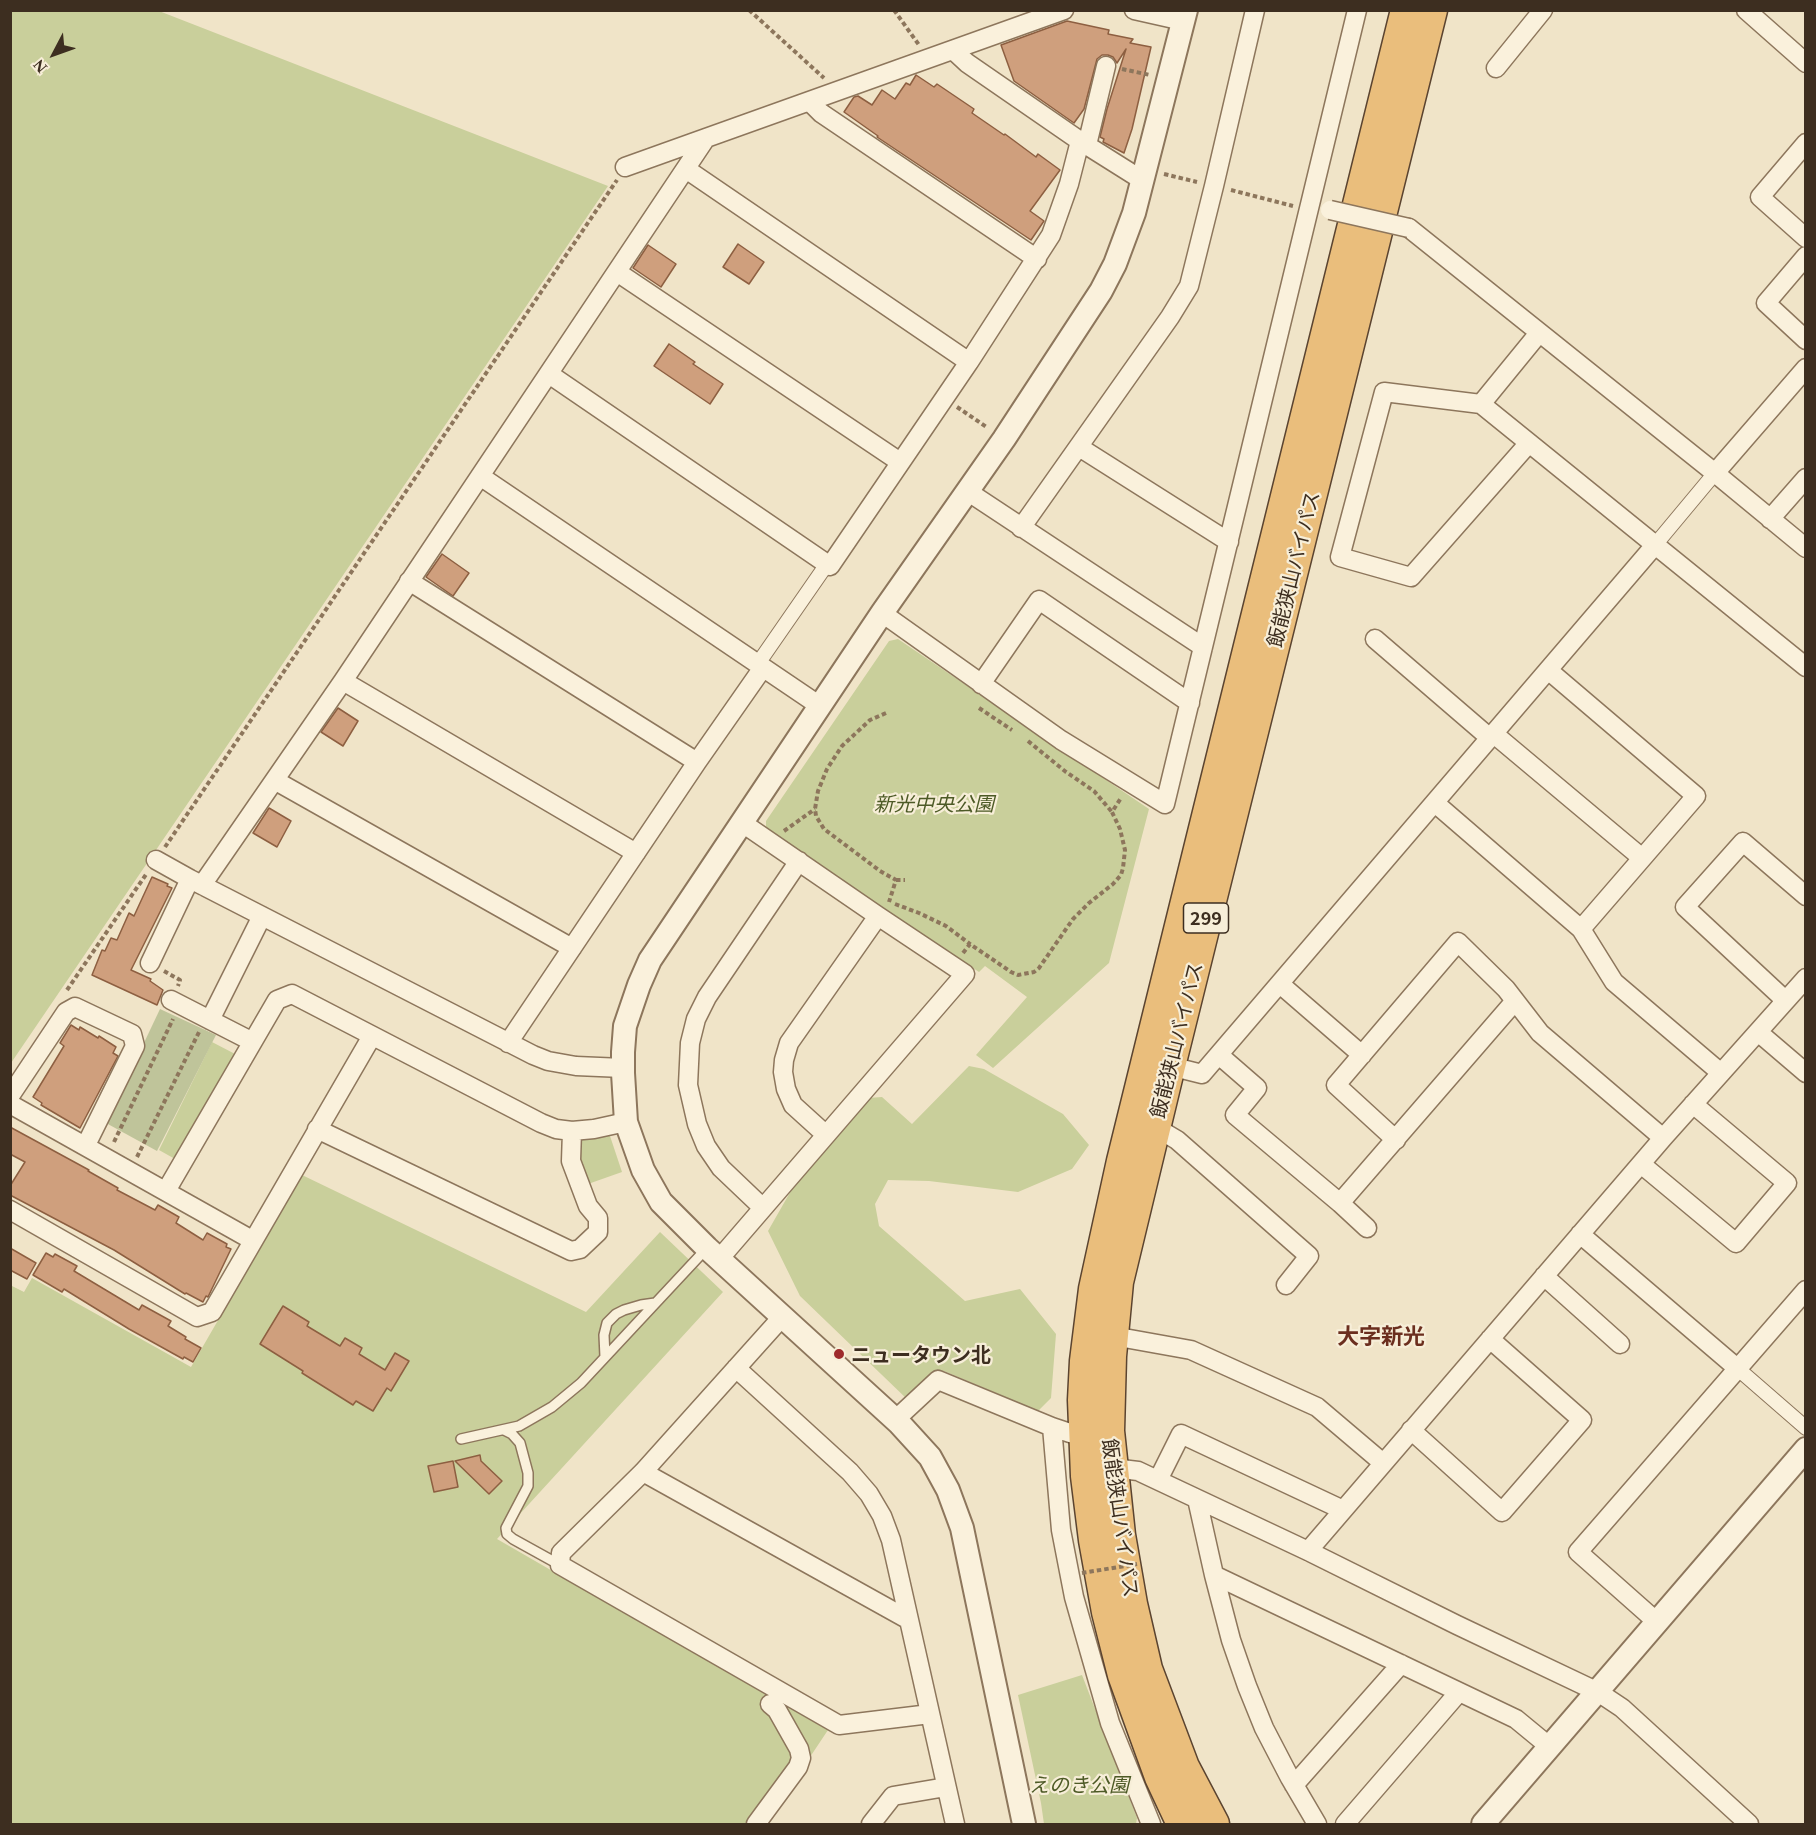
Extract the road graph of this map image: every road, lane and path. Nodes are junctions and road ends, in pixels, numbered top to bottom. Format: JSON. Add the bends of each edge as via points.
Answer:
{"nodes":[{"id":1,"x":749,"y":10,"type":"edge"},
{"id":2,"x":894,"y":10,"type":"edge"},
{"id":3,"x":1064,"y":10,"type":"edge"},
{"id":4,"x":1134,"y":10,"type":"edge"},
{"id":5,"x":1255,"y":10,"type":"edge"},
{"id":6,"x":1357,"y":10,"type":"edge"},
{"id":7,"x":1406,"y":10,"type":"edge"},
{"id":8,"x":1432,"y":10,"type":"edge"},
{"id":9,"x":1543,"y":10,"type":"edge"},
{"id":10,"x":1746,"y":10,"type":"edge"},
{"id":11,"x":1184,"y":16,"type":"edge"},
{"id":12,"x":919,"y":46,"type":"dead end"},
{"id":13,"x":953,"y":50,"type":"junction"},
{"id":14,"x":1806,"y":63,"type":"edge"},
{"id":15,"x":1106,"y":66,"type":"joint"},
{"id":16,"x":1496,"y":69,"type":"dead end"},
{"id":17,"x":1153,"y":76,"type":"dead end"},
{"id":18,"x":827,"y":80,"type":"dead end"},
{"id":19,"x":810,"y":102,"type":"junction"},
{"id":20,"x":706,"y":138,"type":"junction"},
{"id":21,"x":1084,"y":143,"type":"junction"},
{"id":22,"x":1806,"y":143,"type":"edge"},
{"id":23,"x":626,"y":167,"type":"joint"},
{"id":24,"x":686,"y":169,"type":"junction"},
{"id":25,"x":1142,"y":180,"type":"junction"},
{"id":26,"x":1309,"y":210,"type":"junction"},
{"id":27,"x":1806,"y":238,"type":"edge"},
{"id":28,"x":1806,"y":256,"type":"edge"},
{"id":29,"x":1037,"y":260,"type":"junction"},
{"id":30,"x":617,"y":272,"type":"junction"},
{"id":31,"x":1539,"y":333,"type":"junction"},
{"id":32,"x":1806,"y":340,"type":"edge"},
{"id":33,"x":969,"y":362,"type":"junction"},
{"id":34,"x":1806,"y":368,"type":"edge"},
{"id":35,"x":549,"y":374,"type":"junction"},
{"id":36,"x":944,"y":398,"type":"junction"},
{"id":37,"x":1480,"y":404,"type":"junction"},
{"id":38,"x":1004,"y":439,"type":"junction"},
{"id":39,"x":1529,"y":443,"type":"junction"},
{"id":40,"x":1079,"y":447,"type":"junction"},
{"id":41,"x":900,"y":462,"type":"junction"},
{"id":42,"x":1715,"y":473,"type":"junction"},
{"id":43,"x":480,"y":476,"type":"junction"},
{"id":44,"x":1806,"y":478,"type":"edge"},
{"id":45,"x":967,"y":491,"type":"junction"},
{"id":46,"x":1770,"y":519,"type":"junction"},
{"id":47,"x":1021,"y":528,"type":"junction"},
{"id":48,"x":1228,"y":542,"type":"junction"},
{"id":49,"x":1655,"y":545,"type":"junction"},
{"id":50,"x":1806,"y":548,"type":"edge"},
{"id":51,"x":827,"y":564,"type":"junction"},
{"id":52,"x":409,"y":581,"type":"junction"},
{"id":53,"x":882,"y":613,"type":"junction"},
{"id":54,"x":1375,"y":639,"type":"dead end"},
{"id":55,"x":1203,"y":647,"type":"junction"},
{"id":56,"x":760,"y":667,"type":"junction"},
{"id":57,"x":1806,"y":667,"type":"edge"},
{"id":58,"x":1548,"y":670,"type":"junction"},
{"id":59,"x":343,"y":681,"type":"junction"},
{"id":60,"x":981,"y":684,"type":"junction"},
{"id":61,"x":1190,"y":703,"type":"junction"},
{"id":62,"x":820,"y":706,"type":"junction"},
{"id":63,"x":979,"y":708,"type":"dead end"},
{"id":64,"x":886,"y":713,"type":"dead end"},
{"id":65,"x":1016,"y":733,"type":"dead end"},
{"id":66,"x":1492,"y":736,"type":"junction"},
{"id":67,"x":1025,"y":739,"type":"dead end"},
{"id":68,"x":697,"y":762,"type":"junction"},
{"id":69,"x":276,"y":781,"type":"junction"},
{"id":70,"x":1131,"y":783,"type":"junction"},
{"id":71,"x":1435,"y":802,"type":"junction"},
{"id":72,"x":815,"y":809,"type":"junction"},
{"id":73,"x":1112,"y":812,"type":"junction"},
{"id":74,"x":741,"y":822,"type":"junction"},
{"id":75,"x":772,"y":844,"type":"junction"},
{"id":76,"x":636,"y":853,"type":"junction"},
{"id":77,"x":1642,"y":858,"type":"junction"},
{"id":78,"x":156,"y":860,"type":"junction"},
{"id":79,"x":799,"y":861,"type":"junction"},
{"id":80,"x":896,"y":880,"type":"junction"},
{"id":81,"x":905,"y":880,"type":"dead end"},
{"id":82,"x":196,"y":882,"type":"junction"},
{"id":83,"x":1806,"y":896,"type":"edge"},
{"id":84,"x":883,"y":909,"type":"junction"},
{"id":85,"x":262,"y":916,"type":"junction"},
{"id":86,"x":1581,"y":929,"type":"junction"},
{"id":87,"x":970,"y":944,"type":"junction"},
{"id":88,"x":572,"y":948,"type":"junction"},
{"id":89,"x":150,"y":963,"type":"joint"},
{"id":90,"x":954,"y":966,"type":"junction"},
{"id":91,"x":1806,"y":978,"type":"edge"},
{"id":92,"x":1280,"y":984,"type":"junction"},
{"id":93,"x":171,"y":1000,"type":"joint"},
{"id":94,"x":1785,"y":1000,"type":"junction"},
{"id":95,"x":1515,"y":1001,"type":"junction"},
{"id":96,"x":75,"y":1007,"type":"junction"},
{"id":97,"x":210,"y":1020,"type":"junction"},
{"id":98,"x":182,"y":1023,"type":"dead end"},
{"id":99,"x":190,"y":1027,"type":"dead end"},
{"id":100,"x":1758,"y":1032,"type":"junction"},
{"id":101,"x":372,"y":1036,"type":"junction"},
{"id":102,"x":251,"y":1041,"type":"junction"},
{"id":103,"x":508,"y":1042,"type":"junction"},
{"id":104,"x":1219,"y":1055,"type":"junction"},
{"id":105,"x":1362,"y":1055,"type":"junction"},
{"id":106,"x":1170,"y":1066,"type":"junction"},
{"id":107,"x":623,"y":1068,"type":"junction"},
{"id":108,"x":1721,"y":1073,"type":"junction"},
{"id":109,"x":1806,"y":1073,"type":"edge"},
{"id":110,"x":10,"y":1096,"type":"edge"},
{"id":111,"x":10,"y":1104,"type":"edge"},
{"id":112,"x":1693,"y":1104,"type":"junction"},
{"id":113,"x":626,"y":1122,"type":"junction"},
{"id":114,"x":1155,"y":1127,"type":"junction"},
{"id":115,"x":317,"y":1129,"type":"junction"},
{"id":116,"x":572,"y":1131,"type":"junction"},
{"id":117,"x":825,"y":1134,"type":"junction"},
{"id":118,"x":1662,"y":1138,"type":"junction"},
{"id":119,"x":1396,"y":1140,"type":"junction"},
{"id":120,"x":86,"y":1145,"type":"junction"},
{"id":121,"x":107,"y":1157,"type":"junction"},
{"id":122,"x":1641,"y":1164,"type":"junction"},
{"id":123,"x":130,"y":1171,"type":"junction"},
{"id":124,"x":166,"y":1191,"type":"junction"},
{"id":125,"x":1340,"y":1203,"type":"junction"},
{"id":126,"x":763,"y":1208,"type":"junction"},
{"id":127,"x":10,"y":1210,"type":"edge"},
{"id":128,"x":1367,"y":1228,"type":"dead end"},
{"id":129,"x":1580,"y":1234,"type":"junction"},
{"id":130,"x":252,"y":1240,"type":"junction"},
{"id":131,"x":713,"y":1253,"type":"junction"},
{"id":132,"x":1544,"y":1276,"type":"junction"},
{"id":133,"x":1286,"y":1286,"type":"dead end"},
{"id":134,"x":1806,"y":1290,"type":"edge"},
{"id":135,"x":655,"y":1303,"type":"junction"},
{"id":136,"x":783,"y":1316,"type":"junction"},
{"id":137,"x":1113,"y":1336,"type":"junction"},
{"id":138,"x":1490,"y":1339,"type":"junction"},
{"id":139,"x":1620,"y":1344,"type":"dead end"},
{"id":140,"x":605,"y":1357,"type":"junction"},
{"id":141,"x":736,"y":1368,"type":"junction"},
{"id":142,"x":1737,"y":1368,"type":"junction"},
{"id":143,"x":895,"y":1420,"type":"junction"},
{"id":144,"x":1052,"y":1427,"type":"junction"},
{"id":145,"x":1806,"y":1428,"type":"edge"},
{"id":146,"x":504,"y":1430,"type":"junction"},
{"id":147,"x":1412,"y":1430,"type":"junction"},
{"id":148,"x":1085,"y":1435,"type":"junction"},
{"id":149,"x":461,"y":1439,"type":"dead end"},
{"id":150,"x":1806,"y":1449,"type":"edge"},
{"id":151,"x":1383,"y":1463,"type":"junction"},
{"id":152,"x":1113,"y":1468,"type":"junction"},
{"id":153,"x":643,"y":1472,"type":"junction"},
{"id":154,"x":1158,"y":1480,"type":"junction"},
{"id":155,"x":1197,"y":1499,"type":"junction"},
{"id":156,"x":1343,"y":1510,"type":"junction"},
{"id":157,"x":1308,"y":1551,"type":"junction"},
{"id":158,"x":1137,"y":1564,"type":"dead end"},
{"id":159,"x":560,"y":1565,"type":"junction"},
{"id":160,"x":1082,"y":1573,"type":"dead end"},
{"id":161,"x":1214,"y":1575,"type":"junction"},
{"id":162,"x":909,"y":1620,"type":"junction"},
{"id":163,"x":1658,"y":1622,"type":"junction"},
{"id":164,"x":1401,"y":1664,"type":"junction"},
{"id":165,"x":1459,"y":1692,"type":"junction"},
{"id":166,"x":1598,"y":1692,"type":"junction"},
{"id":167,"x":770,"y":1704,"type":"dead end"},
{"id":168,"x":930,"y":1714,"type":"junction"},
{"id":169,"x":1550,"y":1747,"type":"junction"},
{"id":170,"x":1294,"y":1785,"type":"junction"},
{"id":171,"x":946,"y":1787,"type":"junction"},
{"id":172,"x":756,"y":1824,"type":"edge"},
{"id":173,"x":871,"y":1824,"type":"edge"},
{"id":174,"x":956,"y":1824,"type":"edge"},
{"id":175,"x":1024,"y":1824,"type":"edge"},
{"id":176,"x":1151,"y":1824,"type":"edge"},
{"id":177,"x":1182,"y":1824,"type":"edge"},
{"id":178,"x":1214,"y":1824,"type":"edge"},
{"id":179,"x":1317,"y":1824,"type":"edge"},
{"id":180,"x":1345,"y":1824,"type":"edge"},
{"id":181,"x":1484,"y":1824,"type":"edge"},
{"id":182,"x":1749,"y":1824,"type":"edge"}],
"edges":[{"from":1,"to":18,"type":"path"},
{"from":2,"to":12,"type":"path"},
{"from":3,"to":13,"type":"street"},
{"from":4,"to":11,"type":"street"},
{"from":5,"to":40,"type":"street","via":[[1190,286]]},
{"from":6,"to":26,"type":"street"},
{"from":7,"to":148,"type":"highway","name":"飯能狭山バイパス","number":"299","via":[[1122,1161],[1094,1289],[1085,1361]]},
{"from":8,"to":106,"type":"highway","name":"飯能狭山バイパス","number":"299"},
{"from":9,"to":16,"type":"street"},
{"from":10,"to":14,"type":"street"},
{"from":11,"to":25,"type":"street"},
{"from":13,"to":19,"type":"street"},
{"from":13,"to":21,"type":"street"},
{"from":15,"to":17,"type":"path"},
{"from":15,"to":21,"type":"street"},
{"from":19,"to":20,"type":"street"},
{"from":19,"to":29,"type":"street"},
{"from":20,"to":23,"type":"street"},
{"from":20,"to":24,"type":"street"},
{"from":21,"to":25,"type":"street"},
{"from":21,"to":29,"type":"street","via":[[1051,234]]},
{"from":22,"to":27,"type":"street","via":[[1760,197]]},
{"from":23,"to":78,"type":"path"},
{"from":24,"to":30,"type":"street"},
{"from":24,"to":33,"type":"street"},
{"from":25,"to":38,"type":"street","via":[[1126,238],[1101,291]]},
{"from":26,"to":31,"type":"street","bridge":true,"via":[[1330,210],[1408,228]]},
{"from":26,"to":48,"type":"street"},
{"from":28,"to":32,"type":"street","via":[[1766,303]]},
{"from":29,"to":33,"type":"street"},
{"from":30,"to":35,"type":"street"},
{"from":30,"to":41,"type":"street"},
{"from":31,"to":37,"type":"street"},
{"from":31,"to":42,"type":"street"},
{"from":33,"to":36,"type":"street"},
{"from":34,"to":42,"type":"street"},
{"from":35,"to":43,"type":"street"},
{"from":35,"to":51,"type":"street"},
{"from":36,"to":38,"type":"path"},
{"from":36,"to":41,"type":"street"},
{"from":37,"to":39,"type":"street"},
{"from":37,"to":39,"type":"street","via":[[1384,392],[1340,557],[1411,577]]},
{"from":38,"to":45,"type":"street"},
{"from":39,"to":49,"type":"street"},
{"from":40,"to":47,"type":"street"},
{"from":40,"to":48,"type":"street"},
{"from":41,"to":51,"type":"street","via":[[830,566]]},
{"from":42,"to":46,"type":"street"},
{"from":42,"to":49,"type":"street"},
{"from":43,"to":52,"type":"street"},
{"from":43,"to":56,"type":"street"},
{"from":44,"to":46,"type":"street"},
{"from":45,"to":47,"type":"street"},
{"from":45,"to":53,"type":"street"},
{"from":46,"to":50,"type":"street"},
{"from":47,"to":55,"type":"street"},
{"from":48,"to":55,"type":"street"},
{"from":49,"to":57,"type":"street"},
{"from":49,"to":58,"type":"street"},
{"from":51,"to":56,"type":"street"},
{"from":52,"to":59,"type":"street"},
{"from":52,"to":68,"type":"street"},
{"from":53,"to":60,"type":"street"},
{"from":53,"to":62,"type":"street"},
{"from":54,"to":66,"type":"street"},
{"from":55,"to":61,"type":"street"},
{"from":56,"to":62,"type":"street"},
{"from":56,"to":68,"type":"street"},
{"from":58,"to":66,"type":"street"},
{"from":58,"to":77,"type":"street","via":[[1696,796]]},
{"from":59,"to":69,"type":"street"},
{"from":59,"to":76,"type":"street"},
{"from":60,"to":61,"type":"street","via":[[1039,600]]},
{"from":60,"to":70,"type":"street"},
{"from":61,"to":70,"type":"street","via":[[1166,804]]},
{"from":62,"to":74,"type":"street"},
{"from":63,"to":65,"type":"path"},
{"from":64,"to":72,"type":"path","via":[[870,720],[842,746],[827,769]]},
{"from":66,"to":71,"type":"street"},
{"from":66,"to":77,"type":"street"},
{"from":67,"to":73,"type":"path","via":[[1094,791]]},
{"from":68,"to":76,"type":"street"},
{"from":69,"to":82,"type":"street"},
{"from":69,"to":88,"type":"street"},
{"from":70,"to":73,"type":"path"},
{"from":71,"to":86,"type":"street"},
{"from":71,"to":92,"type":"street"},
{"from":72,"to":75,"type":"path"},
{"from":72,"to":80,"type":"path","via":[[824,829]]},
{"from":73,"to":87,"type":"path","via":[[1125,850],[1121,875],[1073,919],[1039,968],[1018,975]]},
{"from":74,"to":75,"type":"street"},
{"from":74,"to":107,"type":"street","via":[[650,960],[625,1026]]},
{"from":75,"to":79,"type":"street"},
{"from":76,"to":88,"type":"street"},
{"from":77,"to":86,"type":"street"},
{"from":78,"to":82,"type":"street"},
{"from":78,"to":96,"type":"path","via":[[60,1000]]},
{"from":79,"to":84,"type":"street"},
{"from":79,"to":126,"type":"street","via":[[707,998],[690,1043],[688,1085],[706,1146],[721,1168]]},
{"from":80,"to":81,"type":"path"},
{"from":80,"to":84,"type":"path"},
{"from":82,"to":85,"type":"street"},
{"from":82,"to":89,"type":"street"},
{"from":83,"to":94,"type":"street","via":[[1743,843],[1685,907]]},
{"from":84,"to":87,"type":"path","via":[[919,913]]},
{"from":84,"to":90,"type":"street"},
{"from":84,"to":117,"type":"street","via":[[789,1043],[784,1060],[786,1089],[793,1105]]},
{"from":85,"to":97,"type":"street"},
{"from":85,"to":103,"type":"street"},
{"from":86,"to":108,"type":"street","via":[[1614,981]]},
{"from":87,"to":90,"type":"path"},
{"from":88,"to":103,"type":"street"},
{"from":89,"to":93,"type":"path","via":[[180,980]]},
{"from":90,"to":117,"type":"street","via":[[965,974]]},
{"from":91,"to":94,"type":"street"},
{"from":92,"to":104,"type":"street"},
{"from":92,"to":105,"type":"street"},
{"from":93,"to":97,"type":"street"},
{"from":94,"to":100,"type":"street"},
{"from":95,"to":105,"type":"street","via":[[1458,942]]},
{"from":95,"to":118,"type":"street","via":[[1540,1033]]},
{"from":95,"to":119,"type":"street"},
{"from":96,"to":110,"type":"street","via":[[66,1012]]},
{"from":96,"to":120,"type":"street","via":[[132,1034],[135,1046]]},
{"from":97,"to":102,"type":"street"},
{"from":98,"to":121,"type":"path","via":[[174,1019]]},
{"from":99,"to":123,"type":"path","via":[[199,1032]]},
{"from":100,"to":108,"type":"street"},
{"from":100,"to":109,"type":"street"},
{"from":101,"to":102,"type":"street","via":[[292,994],[277,1000]]},
{"from":101,"to":115,"type":"street"},
{"from":101,"to":116,"type":"street","via":[[541,1123]]},
{"from":102,"to":124,"type":"street"},
{"from":103,"to":107,"type":"street","via":[[533,1056],[561,1064]]},
{"from":104,"to":106,"type":"street","via":[[1202,1074]]},
{"from":104,"to":125,"type":"street","via":[[1257,1088],[1234,1115]]},
{"from":105,"to":119,"type":"street","via":[[1336,1085]]},
{"from":106,"to":114,"type":"highway","name":"飯能狭山バイパス","number":"299"},
{"from":107,"to":113,"type":"street"},
{"from":108,"to":112,"type":"street"},
{"from":111,"to":120,"type":"street"},
{"from":112,"to":118,"type":"street"},
{"from":112,"to":122,"type":"street","via":[[1787,1183],[1736,1243]]},
{"from":113,"to":116,"type":"street"},
{"from":113,"to":131,"type":"street","via":[[643,1170],[661,1202]]},
{"from":114,"to":133,"type":"street","via":[[1177,1140],[1309,1256]]},
{"from":114,"to":137,"type":"highway","name":"飯能狭山バイパス","number":"299","via":[[1119,1282]]},
{"from":115,"to":116,"type":"street","via":[[571,1251],[580,1249],[598,1232],[598,1218],[588,1206],[571,1161]]},
{"from":115,"to":130,"type":"street"},
{"from":117,"to":126,"type":"street"},
{"from":118,"to":122,"type":"street"},
{"from":119,"to":125,"type":"street"},
{"from":120,"to":121,"type":"street"},
{"from":121,"to":123,"type":"street"},
{"from":122,"to":129,"type":"street"},
{"from":123,"to":124,"type":"street"},
{"from":124,"to":130,"type":"street"},
{"from":125,"to":128,"type":"street"},
{"from":126,"to":131,"type":"street"},
{"from":127,"to":130,"type":"street","via":[[197,1317],[212,1312]]},
{"from":129,"to":132,"type":"street"},
{"from":129,"to":142,"type":"street"},
{"from":131,"to":135,"type":"lane"},
{"from":131,"to":136,"type":"street"},
{"from":132,"to":138,"type":"street"},
{"from":132,"to":139,"type":"street"},
{"from":134,"to":142,"type":"street"},
{"from":135,"to":140,"type":"lane"},
{"from":135,"to":140,"type":"lane","via":[[624,1310],[607,1323]]},
{"from":136,"to":141,"type":"street"},
{"from":136,"to":143,"type":"street"},
{"from":137,"to":151,"type":"street","via":[[1191,1350],[1317,1407]]},
{"from":137,"to":152,"type":"highway","name":"飯能狭山バイパス","number":"299","via":[[1109,1431]]},
{"from":138,"to":147,"type":"street"},
{"from":138,"to":147,"type":"street","via":[[1582,1420],[1502,1512]]},
{"from":140,"to":146,"type":"lane","via":[[552,1407]]},
{"from":141,"to":153,"type":"street"},
{"from":141,"to":162,"type":"street","via":[[869,1494],[891,1540]]},
{"from":142,"to":145,"type":"street"},
{"from":142,"to":163,"type":"street","via":[[1578,1552]]},
{"from":143,"to":144,"type":"street","via":[[938,1380]]},
{"from":143,"to":175,"type":"street","via":[[930,1457],[962,1528]]},
{"from":144,"to":148,"type":"street"},
{"from":144,"to":176,"type":"street","via":[[1061,1530],[1074,1597],[1110,1723]]},
{"from":146,"to":149,"type":"lane"},
{"from":146,"to":159,"type":"lane","via":[[520,1443],[528,1473],[528,1486],[506,1528],[507,1534]]},
{"from":147,"to":151,"type":"street"},
{"from":148,"to":177,"type":"highway","name":"飯能狭山バイパス","number":"299","via":[[1086,1476],[1107,1612],[1123,1675],[1160,1777]]},
{"from":150,"to":163,"type":"street"},
{"from":151,"to":156,"type":"street"},
{"from":152,"to":154,"type":"street","via":[[1138,1471]]},
{"from":152,"to":178,"type":"highway","name":"飯能狭山バイパス","number":"299","via":[[1120,1535],[1147,1669],[1184,1767]]},
{"from":153,"to":159,"type":"street","via":[[561,1553]]},
{"from":153,"to":162,"type":"street"},
{"from":154,"to":155,"type":"street"},
{"from":154,"to":156,"type":"street","via":[[1180,1434]]},
{"from":155,"to":157,"type":"street"},
{"from":155,"to":161,"type":"street"},
{"from":156,"to":157,"type":"street"},
{"from":157,"to":166,"type":"street"},
{"from":158,"to":160,"type":"path","bridge":true},
{"from":159,"to":168,"type":"street","via":[[839,1725]]},
{"from":161,"to":164,"type":"street"},
{"from":161,"to":170,"type":"street","via":[[1231,1640],[1263,1728]]},
{"from":162,"to":168,"type":"street"},
{"from":163,"to":166,"type":"street"},
{"from":164,"to":165,"type":"street"},
{"from":164,"to":170,"type":"street"},
{"from":165,"to":169,"type":"street","via":[[1516,1719]]},
{"from":165,"to":180,"type":"street"},
{"from":166,"to":169,"type":"street"},
{"from":166,"to":182,"type":"street","via":[[1622,1708]]},
{"from":167,"to":172,"type":"street","via":[[777,1710],[801,1758]]},
{"from":168,"to":171,"type":"street"},
{"from":169,"to":181,"type":"street"},
{"from":170,"to":179,"type":"street"},
{"from":171,"to":173,"type":"street","via":[[893,1796]]},
{"from":171,"to":174,"type":"street"}]}
